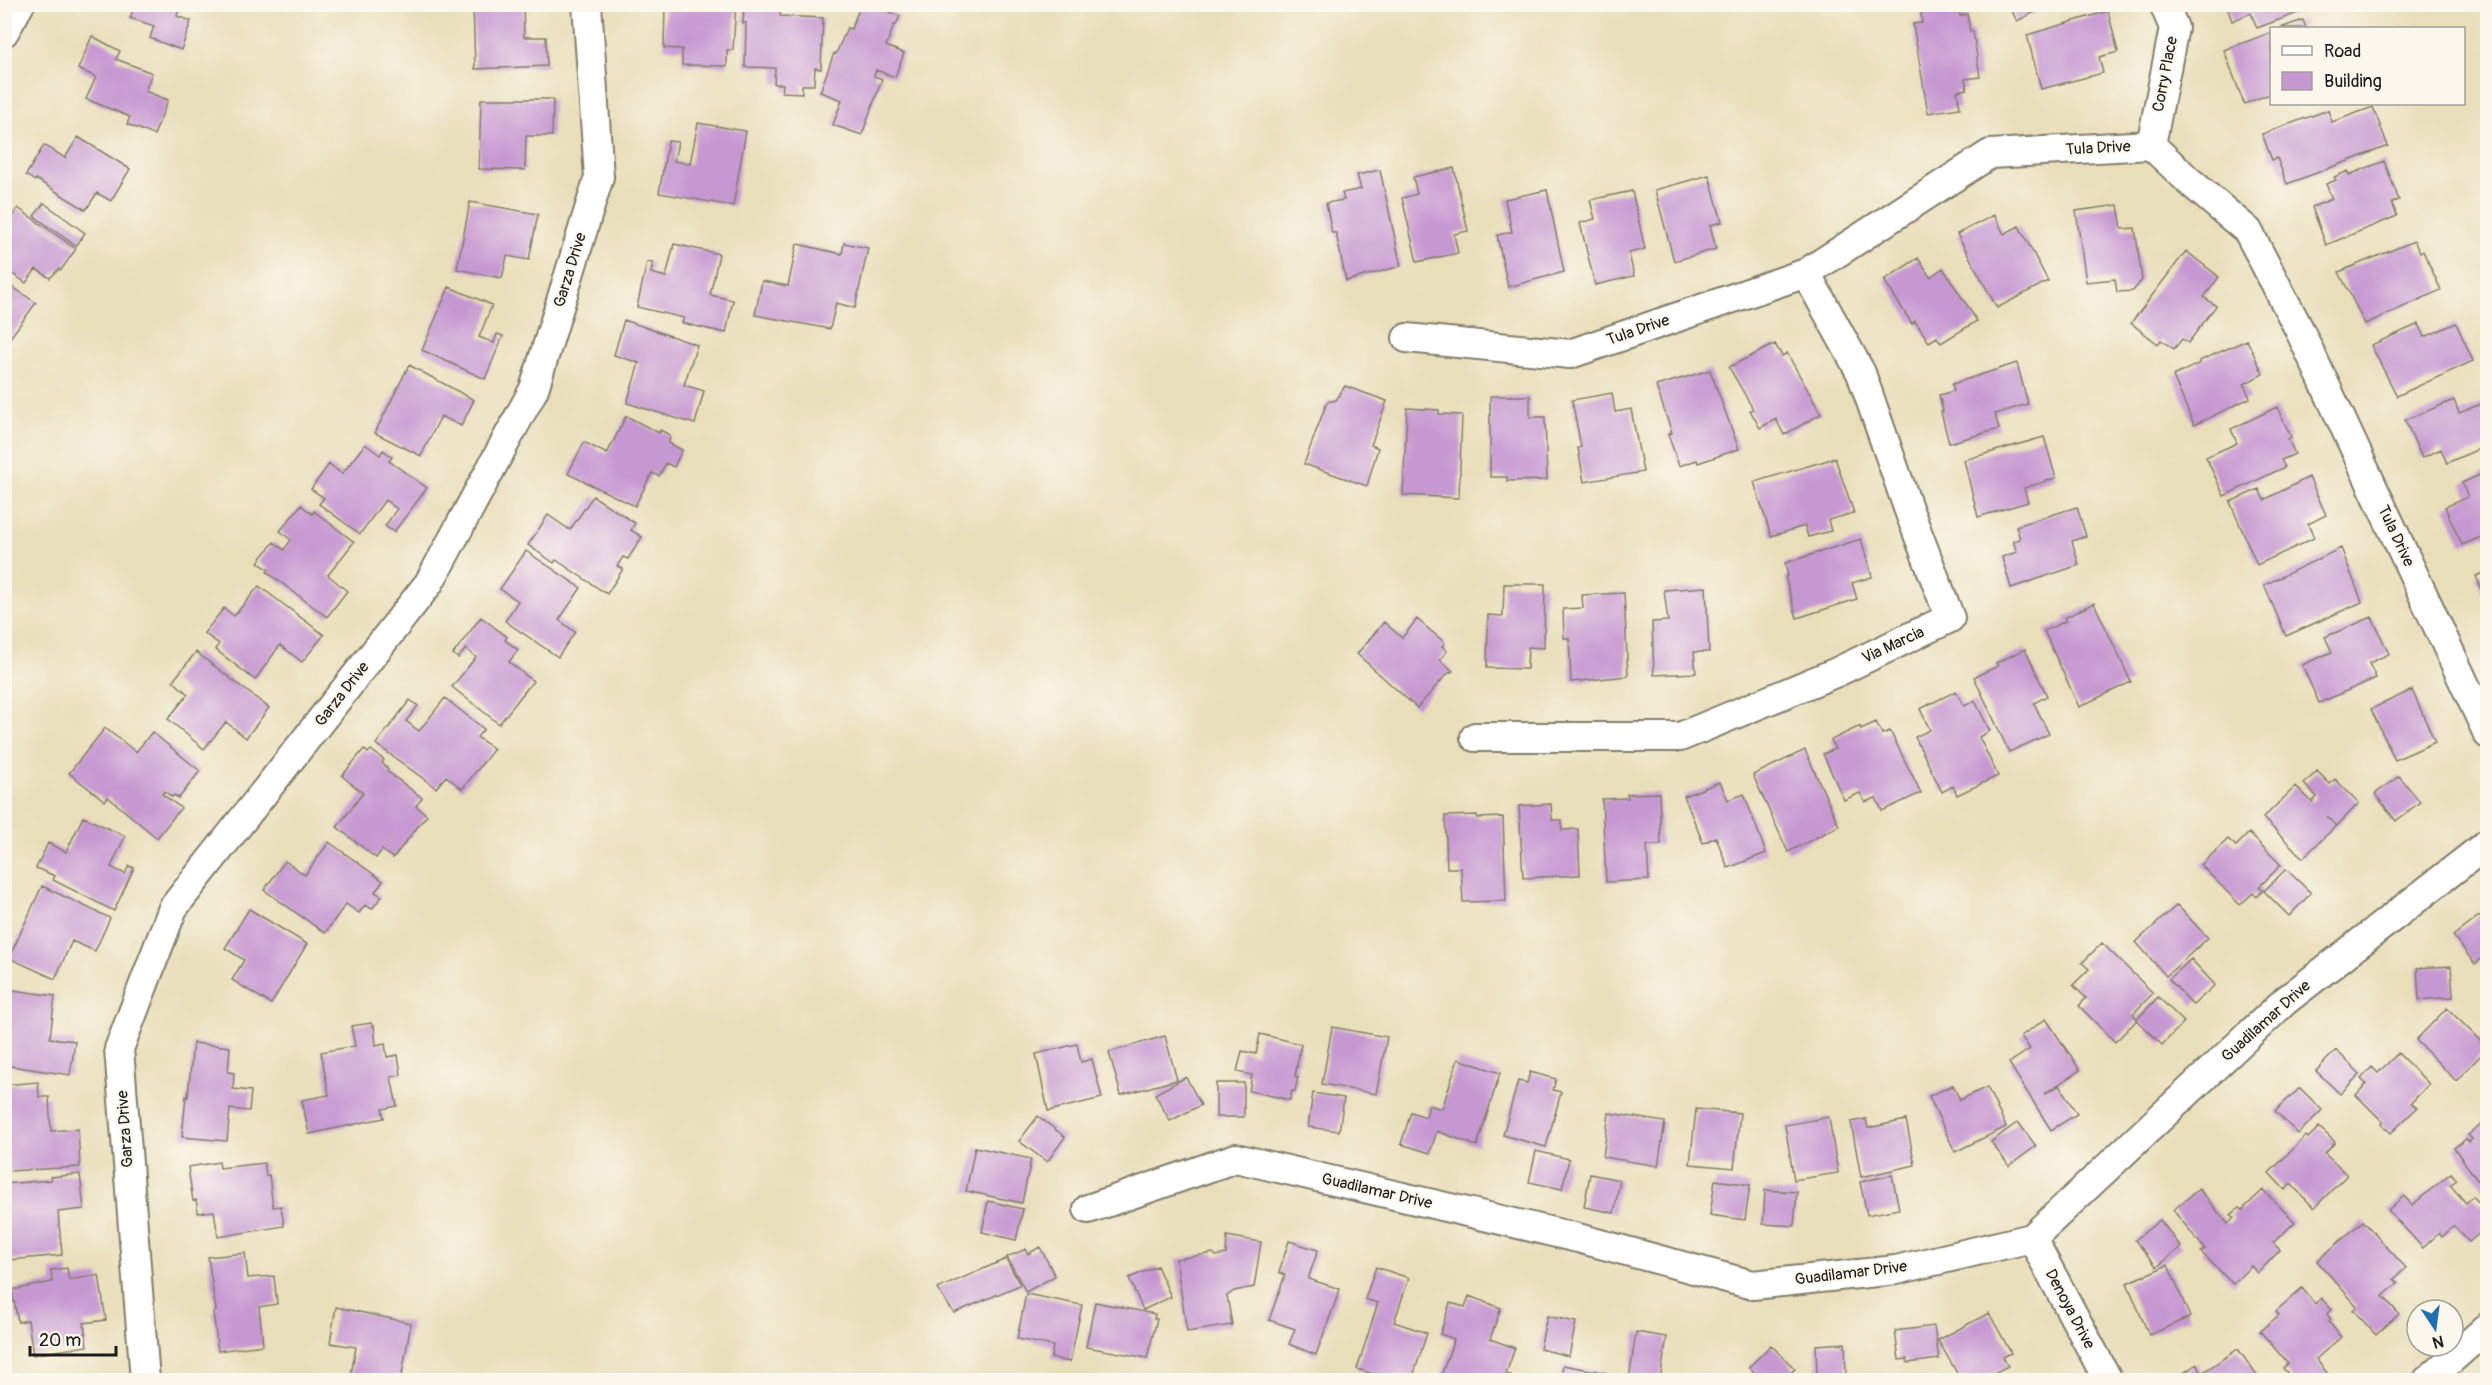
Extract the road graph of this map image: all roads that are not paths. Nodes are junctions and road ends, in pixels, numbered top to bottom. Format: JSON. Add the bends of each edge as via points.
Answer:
{"nodes":[{"id":1,"x":20,"y":4,"type":"edge"},
{"id":2,"x":587,"y":4,"type":"edge"},
{"id":3,"x":2164,"y":4,"type":"edge"},
{"id":4,"x":4,"y":32,"type":"edge"},
{"id":5,"x":2151,"y":145,"type":"junction"},
{"id":6,"x":1806,"y":273,"type":"junction"},
{"id":7,"x":1407,"y":338,"type":"dead end"},
{"id":8,"x":2487,"y":734,"type":"edge"},
{"id":9,"x":1474,"y":736,"type":"dead end"},
{"id":10,"x":2487,"y":843,"type":"edge"},
{"id":11,"x":1088,"y":1209,"type":"dead end"},
{"id":12,"x":2032,"y":1238,"type":"junction"},
{"id":13,"x":2487,"y":1327,"type":"edge"},
{"id":14,"x":145,"y":1380,"type":"edge"},
{"id":15,"x":2108,"y":1380,"type":"edge"},
{"id":16,"x":2428,"y":1380,"type":"edge"}],
"edges":[{"from":1,"to":4,"type":"street"},
{"from":2,"to":14,"type":"street","name":"Garza Drive","via":[[599,177],[534,389],[429,583],[173,908],[119,1049]]},
{"from":3,"to":5,"type":"street","name":"Corry Place","via":[[2174,28]]},
{"from":5,"to":6,"type":"street","name":"Tula Drive","via":[[1990,154]]},
{"from":5,"to":8,"type":"street","name":"Tula Drive","via":[[2248,231],[2300,329]]},
{"from":6,"to":7,"type":"street","name":"Tula Drive","via":[[1570,354]]},
{"from":6,"to":9,"type":"street","name":"Via Marcia","via":[[1861,373],[1950,618],[1837,672],[1680,738]]},
{"from":10,"to":12,"type":"street","name":"Guadilamar Drive","via":[[2285,1001]]},
{"from":11,"to":12,"type":"street","name":"Guadilamar Drive","via":[[1236,1158],[1578,1238],[1753,1285],[1896,1270]]},
{"from":12,"to":15,"type":"street","name":"Denoya Drive"},
{"from":13,"to":16,"type":"street"}]}
